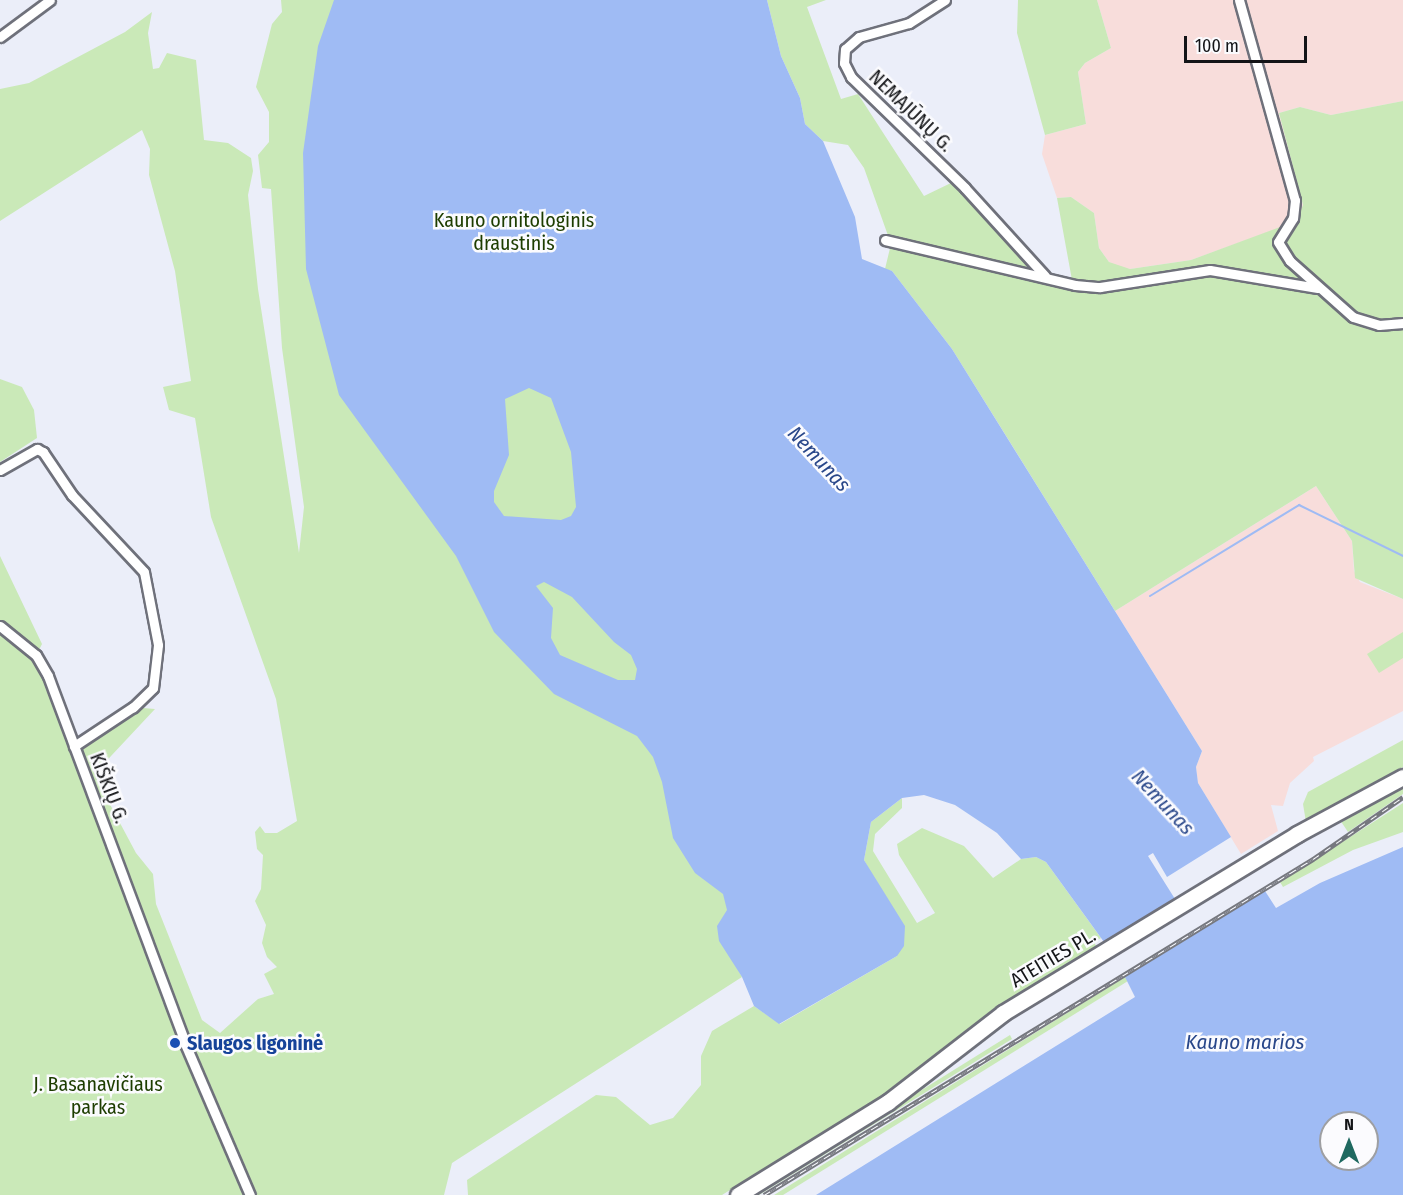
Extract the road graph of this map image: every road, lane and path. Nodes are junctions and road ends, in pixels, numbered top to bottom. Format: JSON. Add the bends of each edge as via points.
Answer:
{"nodes":[{"id":1,"x":51,"y":0,"type":"edge"},
{"id":2,"x":945,"y":0,"type":"edge"},
{"id":3,"x":1239,"y":0,"type":"edge"},
{"id":4,"x":0,"y":37,"type":"edge"},
{"id":5,"x":885,"y":240,"type":"dead end"},
{"id":6,"x":1045,"y":276,"type":"junction"},
{"id":7,"x":1318,"y":288,"type":"junction"},
{"id":8,"x":1403,"y":323,"type":"edge"},
{"id":9,"x":0,"y":470,"type":"edge"},
{"id":10,"x":0,"y":626,"type":"edge"},
{"id":11,"x":74,"y":746,"type":"junction"},
{"id":12,"x":1403,"y":777,"type":"edge"},
{"id":13,"x":250,"y":1195,"type":"edge"},
{"id":14,"x":738,"y":1195,"type":"edge"}],
"edges":[{"from":1,"to":4,"type":"street"},
{"from":2,"to":6,"type":"street","name":"NEMAJŪNŲ G.","via":[[909,23],[859,37],[845,49],[844,63],[851,77],[965,188]]},
{"from":3,"to":7,"type":"street","via":[[1295,200],[1293,218],[1278,242],[1290,261]]},
{"from":5,"to":6,"type":"street"},
{"from":6,"to":7,"type":"street","via":[[1100,287],[1222,270]]},
{"from":7,"to":8,"type":"street","via":[[1338,307],[1366,322]]},
{"from":9,"to":11,"type":"street","name":"KIŠKIŲ G.","via":[[37,449],[49,458],[72,495],[144,572],[158,645],[156,680],[146,697]]},
{"from":10,"to":11,"type":"street","via":[[43,665]]},
{"from":11,"to":13,"type":"street","name":"KIŠKIŲ G.","via":[[186,1046]]},
{"from":12,"to":14,"type":"main road","name":"ATEITIES PL.","via":[[1333,814],[1003,1013],[888,1102]]}]}
